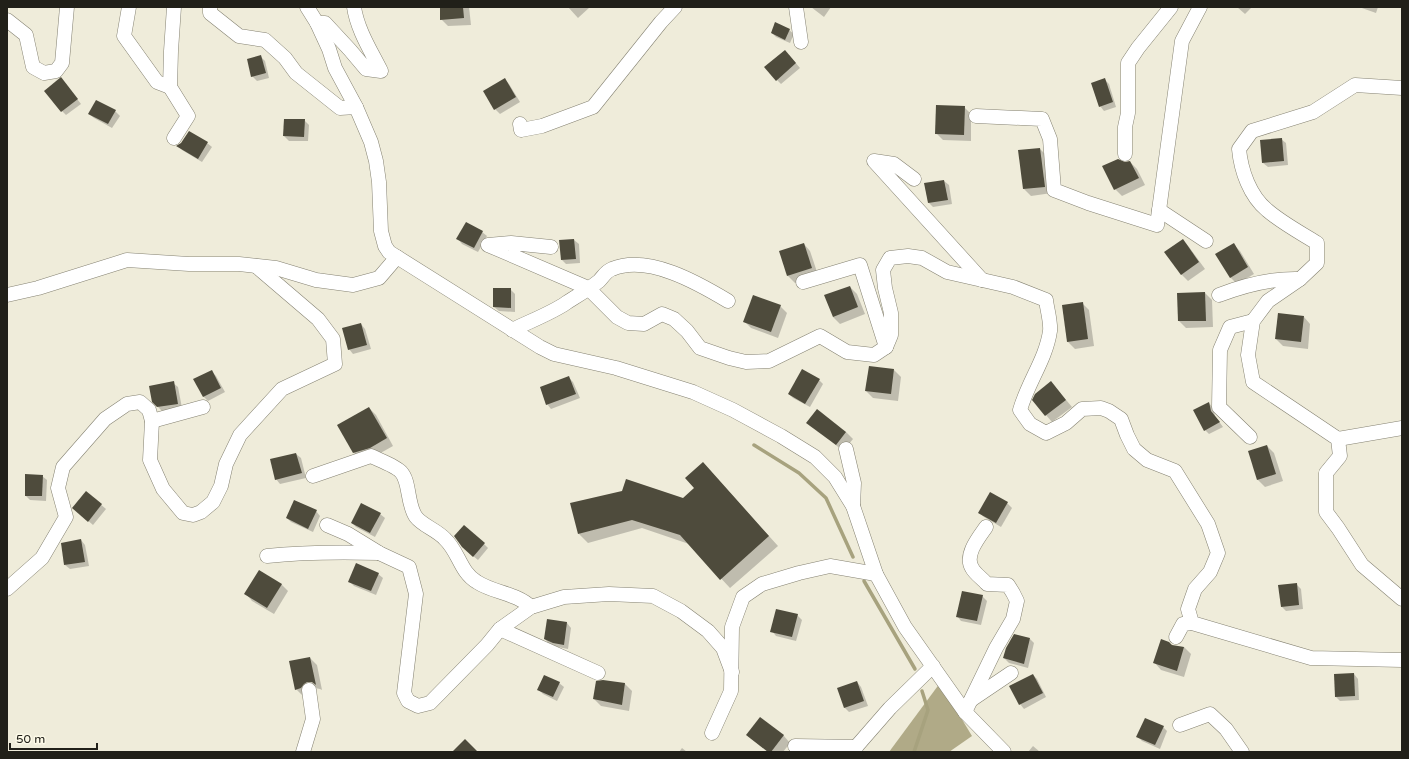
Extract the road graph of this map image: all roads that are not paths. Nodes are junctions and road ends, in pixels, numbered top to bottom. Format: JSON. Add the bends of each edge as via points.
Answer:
{"nodes":[{"id":1,"x":67,"y":7,"type":"edge"},
{"id":2,"x":129,"y":7,"type":"edge"},
{"id":3,"x":174,"y":7,"type":"edge"},
{"id":4,"x":210,"y":7,"type":"edge"},
{"id":5,"x":307,"y":7,"type":"edge"},
{"id":6,"x":354,"y":7,"type":"edge"},
{"id":7,"x":675,"y":7,"type":"edge"},
{"id":8,"x":796,"y":7,"type":"edge"},
{"id":9,"x":1171,"y":7,"type":"edge"},
{"id":10,"x":1200,"y":7,"type":"edge"},
{"id":11,"x":7,"y":20,"type":"edge"},
{"id":12,"x":317,"y":23,"type":"junction"},
{"id":13,"x":801,"y":42,"type":"dead end"},
{"id":14,"x":170,"y":87,"type":"junction"},
{"id":15,"x":1402,"y":88,"type":"edge"},
{"id":16,"x":356,"y":108,"type":"junction"},
{"id":17,"x":976,"y":116,"type":"dead end"},
{"id":18,"x":520,"y":124,"type":"dead end"},
{"id":19,"x":174,"y":138,"type":"dead end"},
{"id":20,"x":1125,"y":154,"type":"dead end"},
{"id":21,"x":914,"y":179,"type":"dead end"},
{"id":22,"x":1159,"y":210,"type":"junction"},
{"id":23,"x":1206,"y":241,"type":"dead end"},
{"id":24,"x":551,"y":247,"type":"dead end"},
{"id":25,"x":397,"y":257,"type":"junction"},
{"id":26,"x":256,"y":266,"type":"junction"},
{"id":27,"x":1300,"y":279,"type":"junction"},
{"id":28,"x":982,"y":280,"type":"junction"},
{"id":29,"x":803,"y":282,"type":"dead end"},
{"id":30,"x":588,"y":288,"type":"junction"},
{"id":31,"x":7,"y":295,"type":"edge"},
{"id":32,"x":1219,"y":295,"type":"dead end"},
{"id":33,"x":728,"y":301,"type":"dead end"},
{"id":34,"x":1253,"y":321,"type":"junction"},
{"id":35,"x":512,"y":330,"type":"junction"},
{"id":36,"x":886,"y":347,"type":"junction"},
{"id":37,"x":203,"y":407,"type":"dead end"},
{"id":38,"x":152,"y":421,"type":"junction"},
{"id":39,"x":1402,"y":428,"type":"edge"},
{"id":40,"x":1250,"y":437,"type":"dead end"},
{"id":41,"x":1338,"y":439,"type":"junction"},
{"id":42,"x":846,"y":449,"type":"dead end"},
{"id":43,"x":313,"y":476,"type":"dead end"},
{"id":44,"x":853,"y":506,"type":"junction"},
{"id":45,"x":327,"y":525,"type":"dead end"},
{"id":46,"x":986,"y":527,"type":"dead end"},
{"id":47,"x":379,"y":554,"type":"junction"},
{"id":48,"x":266,"y":556,"type":"dead end"},
{"id":49,"x":876,"y":574,"type":"junction"},
{"id":50,"x":7,"y":589,"type":"edge"},
{"id":51,"x":1402,"y":599,"type":"edge"},
{"id":52,"x":531,"y":607,"type":"junction"},
{"id":53,"x":1192,"y":624,"type":"junction"},
{"id":54,"x":500,"y":629,"type":"junction"},
{"id":55,"x":1176,"y":637,"type":"dead end"},
{"id":56,"x":1402,"y":660,"type":"edge"},
{"id":57,"x":933,"y":666,"type":"junction"},
{"id":58,"x":732,"y":672,"type":"junction"},
{"id":59,"x":1011,"y":672,"type":"dead end"},
{"id":60,"x":598,"y":673,"type":"dead end"},
{"id":61,"x":309,"y":690,"type":"dead end"},
{"id":62,"x":968,"y":706,"type":"junction"},
{"id":63,"x":1180,"y":725,"type":"dead end"},
{"id":64,"x":712,"y":733,"type":"dead end"},
{"id":65,"x":795,"y":746,"type":"dead end"},
{"id":66,"x":855,"y":750,"type":"edge"},
{"id":67,"x":303,"y":752,"type":"edge"},
{"id":68,"x":1004,"y":752,"type":"edge"},
{"id":69,"x":1242,"y":752,"type":"edge"}],
"edges":[{"from":1,"to":11,"type":"street","via":[[62,62],[56,71],[44,73],[33,67],[26,35]]},
{"from":2,"to":14,"type":"street","via":[[124,36],[157,82]]},
{"from":3,"to":14,"type":"street"},
{"from":4,"to":16,"type":"street","via":[[210,13],[239,36],[265,40],[285,58],[296,73],[340,108]]},
{"from":5,"to":12,"type":"street"},
{"from":6,"to":12,"type":"street","via":[[360,28],[381,71],[366,69],[325,23]]},
{"from":7,"to":18,"type":"street","via":[[593,107],[542,126],[522,130]]},
{"from":8,"to":13,"type":"street"},
{"from":9,"to":20,"type":"street","via":[[1128,64]]},
{"from":10,"to":22,"type":"street","via":[[1182,42]]},
{"from":12,"to":16,"type":"street","via":[[335,68]]},
{"from":14,"to":19,"type":"street","via":[[188,116]]},
{"from":15,"to":27,"type":"street","via":[[1356,85],[1313,112],[1252,131],[1239,149],[1241,164],[1253,192],[1267,210],[1317,243],[1317,263]]},
{"from":16,"to":25,"type":"street","via":[[371,142],[376,161],[381,231],[389,252]]},
{"from":17,"to":22,"type":"street","via":[[1042,119],[1050,139],[1054,190],[1157,225]]},
{"from":21,"to":28,"type":"street","via":[[894,164],[874,161]]},
{"from":22,"to":23,"type":"street"},
{"from":24,"to":30,"type":"street","via":[[512,243],[488,245]]},
{"from":25,"to":26,"type":"street","via":[[379,278],[353,285],[316,280],[276,268]]},
{"from":25,"to":35,"type":"street"},
{"from":26,"to":31,"type":"street","via":[[127,260]]},
{"from":26,"to":38,"type":"street","via":[[318,319],[333,339],[335,364],[282,389],[267,404],[240,434],[213,502],[193,515],[182,513],[163,489],[150,460]]},
{"from":27,"to":32,"type":"street","via":[[1244,286]]},
{"from":27,"to":34,"type":"street","via":[[1268,301]]},
{"from":28,"to":36,"type":"street","via":[[947,272],[922,258],[890,258],[884,270],[891,313],[891,335]]},
{"from":28,"to":53,"type":"street","via":[[1013,287],[1046,300],[1050,330],[1044,357],[1024,396],[1020,410],[1030,424],[1046,433],[1066,423],[1082,409],[1109,410],[1121,419],[1134,449],[1147,460],[1176,472],[1208,524],[1218,553],[1210,572],[1193,595],[1188,609]]},
{"from":29,"to":36,"type":"street","via":[[860,265]]},
{"from":30,"to":33,"type":"street","via":[[610,269],[641,265],[698,283]]},
{"from":30,"to":35,"type":"street","via":[[564,305]]},
{"from":30,"to":36,"type":"street","via":[[628,323],[644,324],[662,314],[674,319],[700,348],[746,362],[769,361],[820,336],[847,352],[874,356]]},
{"from":34,"to":40,"type":"street","via":[[1230,327],[1220,350],[1219,407]]},
{"from":34,"to":41,"type":"street","via":[[1248,355],[1253,382]]},
{"from":35,"to":44,"type":"street","via":[[554,354],[616,368],[694,392],[733,410],[815,457],[835,477]]},
{"from":37,"to":38,"type":"street"},
{"from":38,"to":50,"type":"street","via":[[149,410],[140,402],[126,404],[105,419],[63,467],[58,488],[66,517],[42,558]]},
{"from":39,"to":41,"type":"street"},
{"from":41,"to":51,"type":"street","via":[[1340,456],[1326,473],[1326,512],[1362,566]]},
{"from":42,"to":44,"type":"street","via":[[854,484]]},
{"from":43,"to":52,"type":"street","via":[[372,456],[400,471],[404,476],[412,512],[451,546],[468,577],[479,584],[524,601]]},
{"from":44,"to":49,"type":"street"},
{"from":45,"to":47,"type":"street","via":[[348,534]]},
{"from":46,"to":62,"type":"street","via":[[976,541],[970,558],[971,567],[988,584],[1008,585],[1016,601],[1014,620],[996,648]]},
{"from":47,"to":48,"type":"street","via":[[338,552]]},
{"from":47,"to":54,"type":"street","via":[[409,567],[416,594],[404,693],[408,701],[418,706],[430,703]]},
{"from":49,"to":57,"type":"street","via":[[905,627]]},
{"from":49,"to":58,"type":"street","via":[[830,566],[762,584],[743,597],[732,627]]},
{"from":52,"to":54,"type":"street"},
{"from":52,"to":58,"type":"street","via":[[564,597],[609,594],[653,596],[681,611],[708,631],[722,648]]},
{"from":53,"to":55,"type":"street","via":[[1183,624]]},
{"from":53,"to":56,"type":"street","via":[[1311,658]]},
{"from":54,"to":60,"type":"street"},
{"from":57,"to":62,"type":"street"},
{"from":57,"to":66,"type":"street","via":[[890,708]]},
{"from":58,"to":64,"type":"street","via":[[731,691]]},
{"from":59,"to":62,"type":"street"},
{"from":61,"to":67,"type":"street","via":[[313,719]]},
{"from":62,"to":68,"type":"street"},
{"from":63,"to":69,"type":"street","via":[[1210,714],[1226,729]]},
{"from":65,"to":66,"type":"street"}]}
